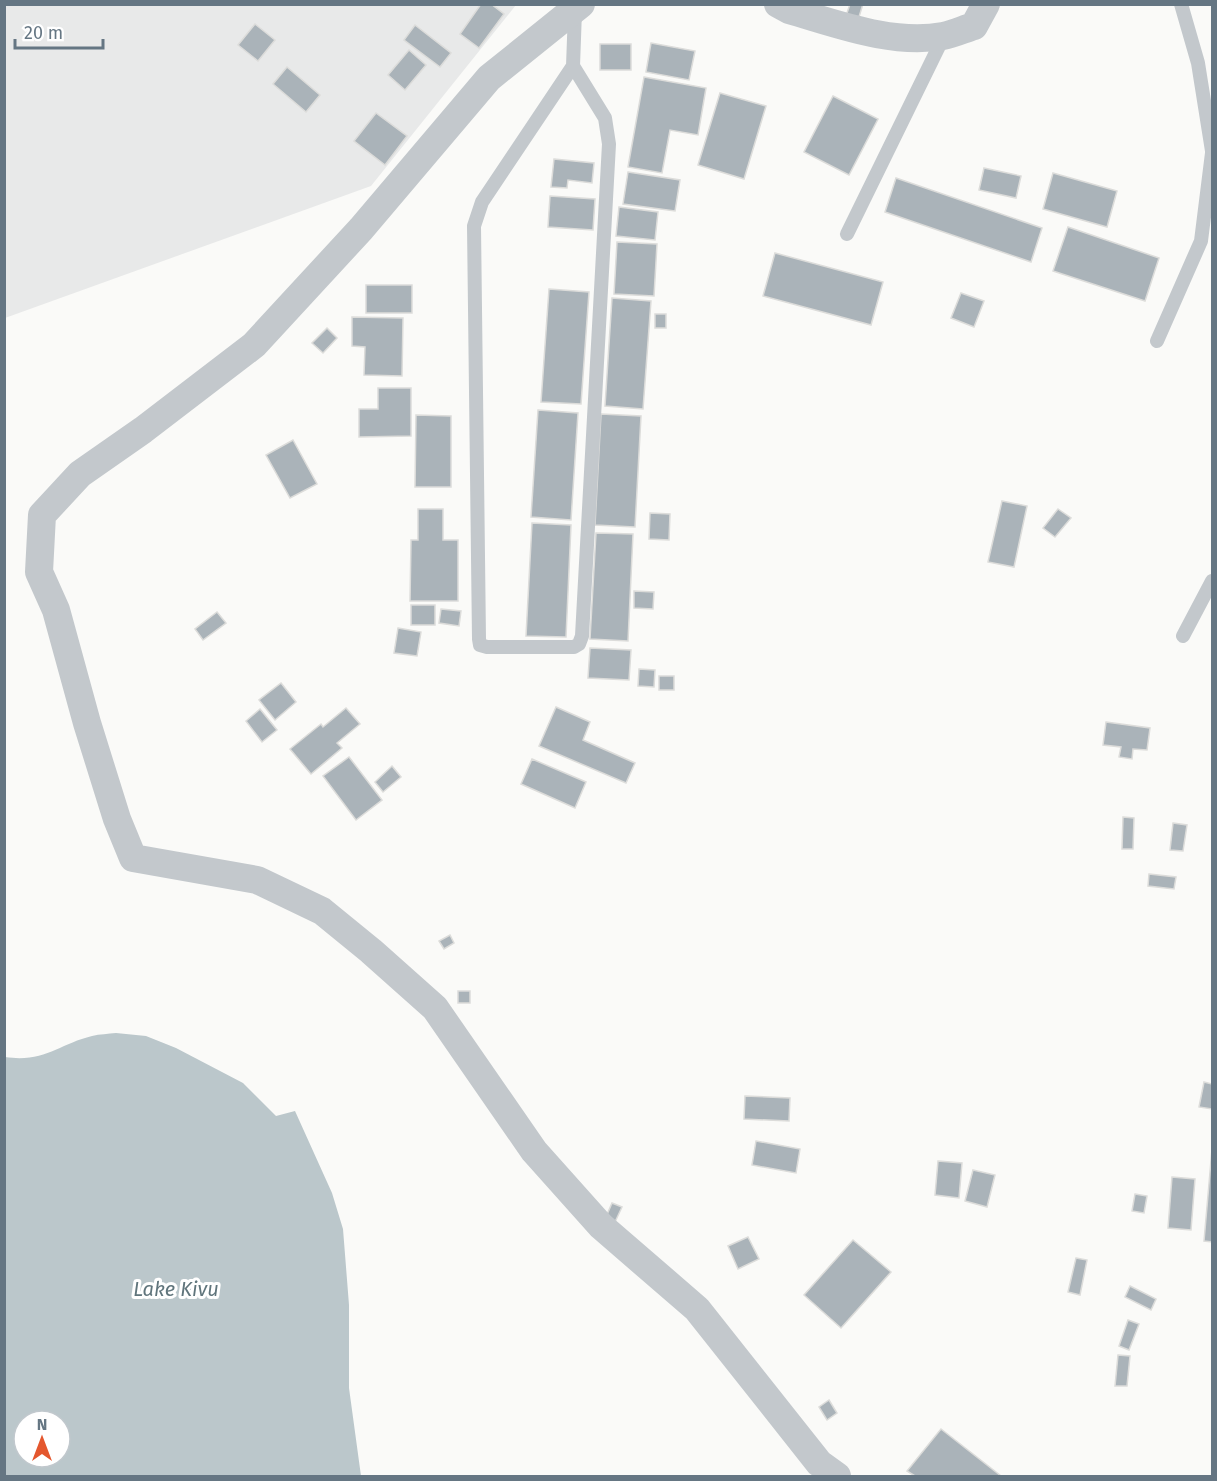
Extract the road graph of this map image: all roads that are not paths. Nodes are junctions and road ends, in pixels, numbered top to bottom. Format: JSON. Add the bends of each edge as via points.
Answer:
{"nodes":[{"id":1,"x":778,"y":4,"type":"edge"},
{"id":2,"x":986,"y":4,"type":"edge"},
{"id":3,"x":1181,"y":4,"type":"edge"},
{"id":4,"x":578,"y":7,"type":"edge"},
{"id":5,"x":944,"y":36,"type":"junction"},
{"id":6,"x":573,"y":66,"type":"junction"},
{"id":7,"x":1212,"y":152,"type":"edge"},
{"id":8,"x":848,"y":234,"type":"dead end"},
{"id":9,"x":1157,"y":341,"type":"dead end"},
{"id":10,"x":1212,"y":581,"type":"edge"},
{"id":11,"x":1183,"y":636,"type":"dead end"},
{"id":12,"x":837,"y":1476,"type":"edge"}],
"edges":[{"from":1,"to":5,"type":"street","via":[[867,32],[907,38]]},
{"from":2,"to":5,"type":"street","via":[[974,26]]},
{"from":3,"to":7,"type":"lane","via":[[1198,63]]},
{"from":4,"to":6,"type":"lane"},
{"from":4,"to":12,"type":"street","via":[[489,78],[361,229],[254,345],[80,474],[42,515],[39,572],[56,610],[113,808],[133,858],[257,880],[322,911],[371,951],[435,1008],[534,1151],[601,1226],[697,1309],[819,1463]]},
{"from":5,"to":8,"type":"lane"},
{"from":6,"to":6,"type":"lane","via":[[605,118],[609,144],[582,636],[574,647],[487,647],[480,645],[479,639],[474,226],[482,202]]},
{"from":7,"to":9,"type":"lane","via":[[1201,241]]},
{"from":10,"to":11,"type":"lane"}]}
